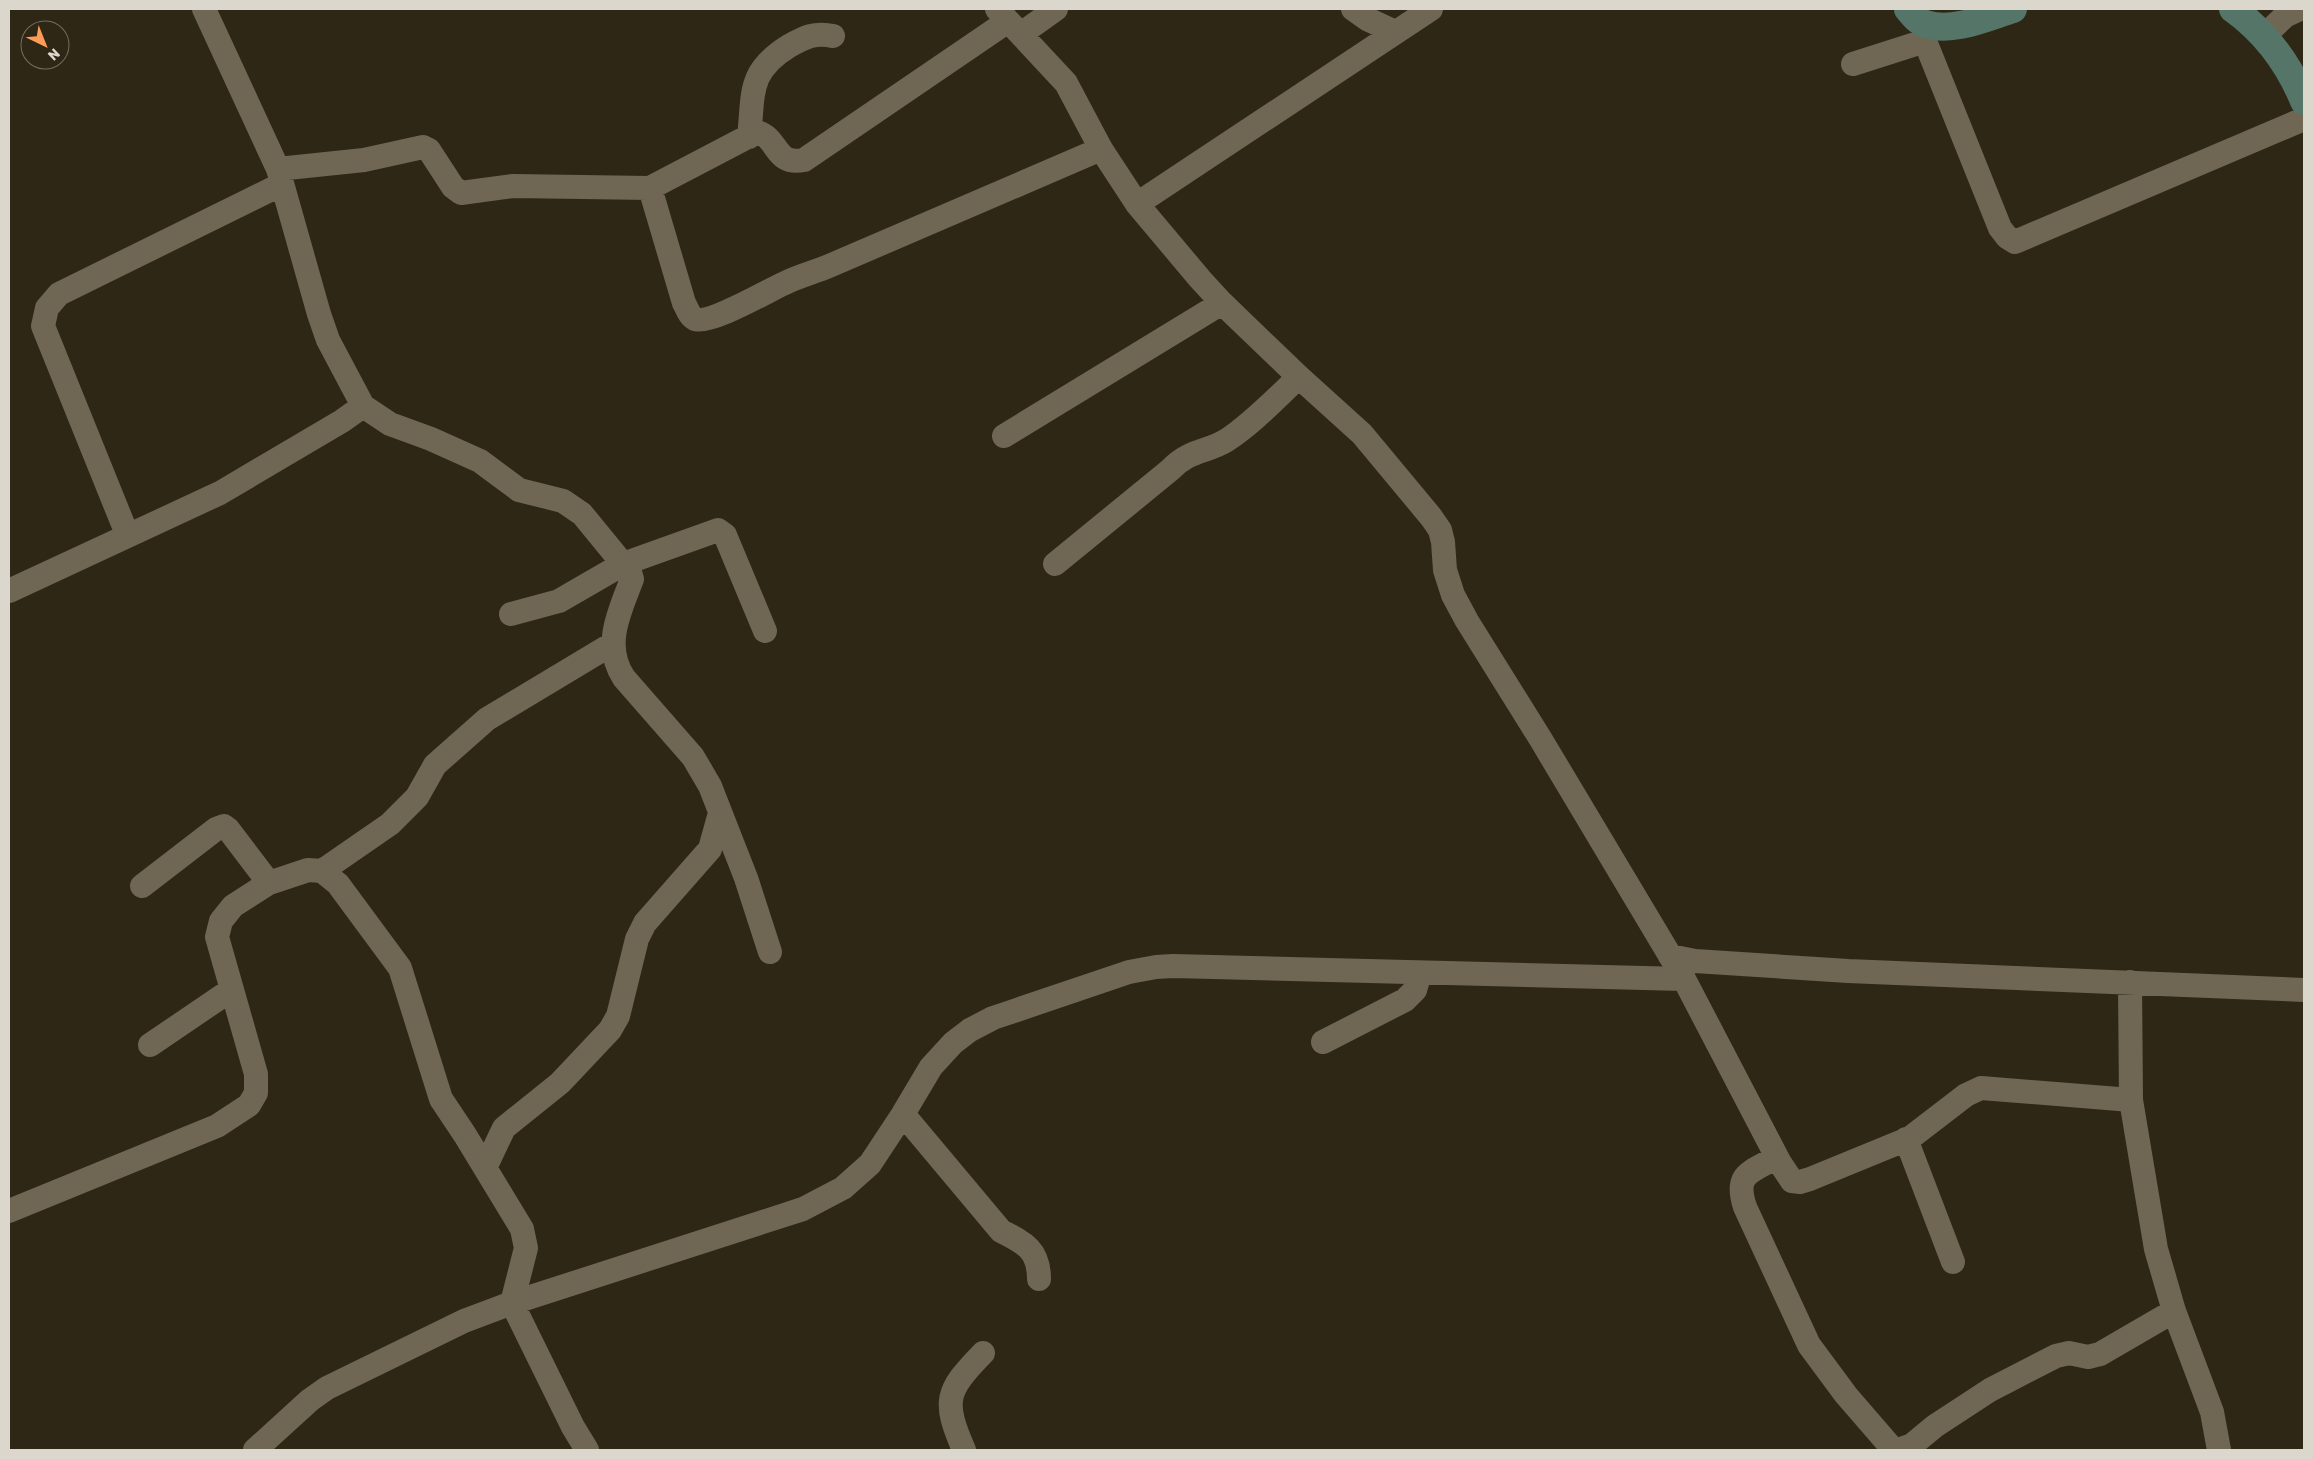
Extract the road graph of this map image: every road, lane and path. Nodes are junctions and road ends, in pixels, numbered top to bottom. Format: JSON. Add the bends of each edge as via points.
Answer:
{"nodes":[{"id":1,"x":204,"y":9,"type":"edge"},
{"id":2,"x":1056,"y":9,"type":"edge"},
{"id":3,"x":1353,"y":9,"type":"edge"},
{"id":4,"x":1431,"y":9,"type":"edge"},
{"id":5,"x":2013,"y":9,"type":"edge"},
{"id":6,"x":2233,"y":9,"type":"edge"},
{"id":7,"x":2300,"y":9,"type":"edge"},
{"id":8,"x":1009,"y":21,"type":"edge"},
{"id":9,"x":1919,"y":25,"type":"edge"},
{"id":10,"x":1395,"y":32,"type":"junction"},
{"id":11,"x":833,"y":36,"type":"dead end"},
{"id":12,"x":2264,"y":36,"type":"junction"},
{"id":13,"x":1853,"y":64,"type":"dead end"},
{"id":14,"x":2304,"y":102,"type":"edge"},
{"id":15,"x":2304,"y":119,"type":"edge"},
{"id":16,"x":749,"y":137,"type":"junction"},
{"id":17,"x":1101,"y":149,"type":"junction"},
{"id":18,"x":280,"y":177,"type":"junction"},
{"id":19,"x":650,"y":188,"type":"junction"},
{"id":20,"x":1137,"y":204,"type":"junction"},
{"id":21,"x":1222,"y":303,"type":"junction"},
{"id":22,"x":1299,"y":377,"type":"junction"},
{"id":23,"x":364,"y":406,"type":"junction"},
{"id":24,"x":1004,"y":436,"type":"dead end"},
{"id":25,"x":127,"y":534,"type":"junction"},
{"id":26,"x":623,"y":564,"type":"junction"},
{"id":27,"x":1055,"y":564,"type":"dead end"},
{"id":28,"x":9,"y":591,"type":"edge"},
{"id":29,"x":511,"y":614,"type":"dead end"},
{"id":30,"x":765,"y":631,"type":"dead end"},
{"id":31,"x":612,"y":644,"type":"junction"},
{"id":32,"x":720,"y":813,"type":"junction"},
{"id":33,"x":322,"y":871,"type":"junction"},
{"id":34,"x":269,"y":883,"type":"junction"},
{"id":35,"x":142,"y":886,"type":"dead end"},
{"id":36,"x":770,"y":952,"type":"dead end"},
{"id":37,"x":1670,"y":956,"type":"junction"},
{"id":38,"x":1420,"y":973,"type":"junction"},
{"id":39,"x":1684,"y":979,"type":"junction"},
{"id":40,"x":2130,"y":982,"type":"junction"},
{"id":41,"x":231,"y":990,"type":"junction"},
{"id":42,"x":2304,"y":990,"type":"edge"},
{"id":43,"x":1323,"y":1042,"type":"dead end"},
{"id":44,"x":150,"y":1045,"type":"dead end"},
{"id":45,"x":2131,"y":1100,"type":"junction"},
{"id":46,"x":903,"y":1114,"type":"junction"},
{"id":47,"x":1906,"y":1139,"type":"junction"},
{"id":48,"x":1777,"y":1157,"type":"junction"},
{"id":49,"x":486,"y":1168,"type":"junction"},
{"id":50,"x":9,"y":1210,"type":"edge"},
{"id":51,"x":1953,"y":1262,"type":"dead end"},
{"id":52,"x":1039,"y":1279,"type":"dead end"},
{"id":53,"x":512,"y":1303,"type":"junction"},
{"id":54,"x":2174,"y":1310,"type":"junction"},
{"id":55,"x":982,"y":1353,"type":"dead end"},
{"id":56,"x":255,"y":1450,"type":"edge"},
{"id":57,"x":587,"y":1450,"type":"edge"},
{"id":58,"x":964,"y":1450,"type":"edge"},
{"id":59,"x":2219,"y":1450,"type":"edge"}],
"edges":[{"from":1,"to":18,"type":"street"},
{"from":2,"to":8,"type":"street"},
{"from":3,"to":10,"type":"street"},
{"from":4,"to":10,"type":"street"},
{"from":5,"to":9,"type":"street","via":[[1959,25]]},
{"from":6,"to":12,"type":"street"},
{"from":7,"to":12,"type":"street","via":[[2285,16]]},
{"from":8,"to":16,"type":"street","via":[[804,160],[787,160],[762,134],[757,132]]},
{"from":8,"to":17,"type":"street","via":[[1066,83]]},
{"from":9,"to":13,"type":"street"},
{"from":9,"to":15,"type":"street","via":[[2000,228],[2007,238],[2015,242]]},
{"from":10,"to":20,"type":"street"},
{"from":11,"to":16,"type":"street","via":[[817,33],[772,56],[758,73],[754,86]]},
{"from":12,"to":14,"type":"street","via":[[2283,60]]},
{"from":16,"to":19,"type":"street"},
{"from":17,"to":19,"type":"street","via":[[706,319],[696,319],[684,303]]},
{"from":17,"to":20,"type":"street"},
{"from":18,"to":19,"type":"street","via":[[422,146],[429,150],[457,192],[464,194],[513,186]]},
{"from":18,"to":23,"type":"street","via":[[328,340]]},
{"from":18,"to":25,"type":"street","via":[[60,294],[46,308],[43,326]]},
{"from":20,"to":21,"type":"street"},
{"from":21,"to":22,"type":"street"},
{"from":21,"to":24,"type":"street"},
{"from":22,"to":27,"type":"street","via":[[1225,442],[1180,460]]},
{"from":22,"to":37,"type":"street","via":[[1362,434],[1440,530],[1445,570],[1458,604]]},
{"from":23,"to":25,"type":"street","via":[[220,493]]},
{"from":23,"to":26,"type":"street","via":[[390,424],[480,461],[519,490],[574,507]]},
{"from":25,"to":28,"type":"street"},
{"from":26,"to":29,"type":"street","via":[[559,601]]},
{"from":26,"to":30,"type":"street","via":[[718,530],[725,535]]},
{"from":26,"to":31,"type":"street","via":[[632,579],[623,598]]},
{"from":31,"to":32,"type":"street","via":[[620,671],[693,757],[710,786]]},
{"from":31,"to":33,"type":"street","via":[[487,719],[435,765],[417,797],[390,824]]},
{"from":32,"to":36,"type":"street"},
{"from":32,"to":49,"type":"street","via":[[710,848],[645,923],[637,939],[618,1016],[610,1030],[560,1083],[504,1128]]},
{"from":33,"to":34,"type":"street","via":[[308,870]]},
{"from":33,"to":49,"type":"street","via":[[338,884],[400,968],[441,1099]]},
{"from":34,"to":35,"type":"street","via":[[224,826]]},
{"from":34,"to":41,"type":"street","via":[[233,906],[217,929]]},
{"from":37,"to":39,"type":"street"},
{"from":37,"to":40,"type":"street","via":[[1695,961],[1848,970]]},
{"from":38,"to":39,"type":"street"},
{"from":38,"to":43,"type":"street","via":[[1415,990],[1405,1000]]},
{"from":38,"to":46,"type":"street","via":[[1173,966],[1129,972],[993,1018],[970,1030],[931,1067]]},
{"from":39,"to":48,"type":"street"},
{"from":40,"to":42,"type":"street"},
{"from":40,"to":45,"type":"street"},
{"from":41,"to":44,"type":"street"},
{"from":41,"to":50,"type":"street","via":[[256,1074],[256,1093],[249,1105],[217,1126]]},
{"from":45,"to":47,"type":"street","via":[[1982,1088],[1966,1095],[1924,1129]]},
{"from":45,"to":54,"type":"street","via":[[2156,1249]]},
{"from":46,"to":52,"type":"street","via":[[1001,1231],[1032,1252],[1039,1263]]},
{"from":46,"to":53,"type":"street","via":[[870,1164],[843,1188],[802,1209]]},
{"from":47,"to":48,"type":"street","via":[[1800,1182],[1792,1181],[1786,1175]]},
{"from":47,"to":51,"type":"street"},
{"from":48,"to":54,"type":"street","via":[[1744,1178],[1740,1190],[1745,1207],[1809,1345],[1891,1448],[1901,1449],[1912,1444],[1990,1390],[2056,1356],[2068,1352],[2088,1357],[2100,1354]]},
{"from":49,"to":53,"type":"street","via":[[524,1237],[526,1248]]},
{"from":53,"to":56,"type":"street","via":[[464,1322],[328,1388],[310,1400]]},
{"from":53,"to":57,"type":"street"},
{"from":54,"to":59,"type":"street","via":[[2212,1412]]},
{"from":55,"to":58,"type":"street","via":[[957,1384],[949,1403],[952,1422]]}]}
